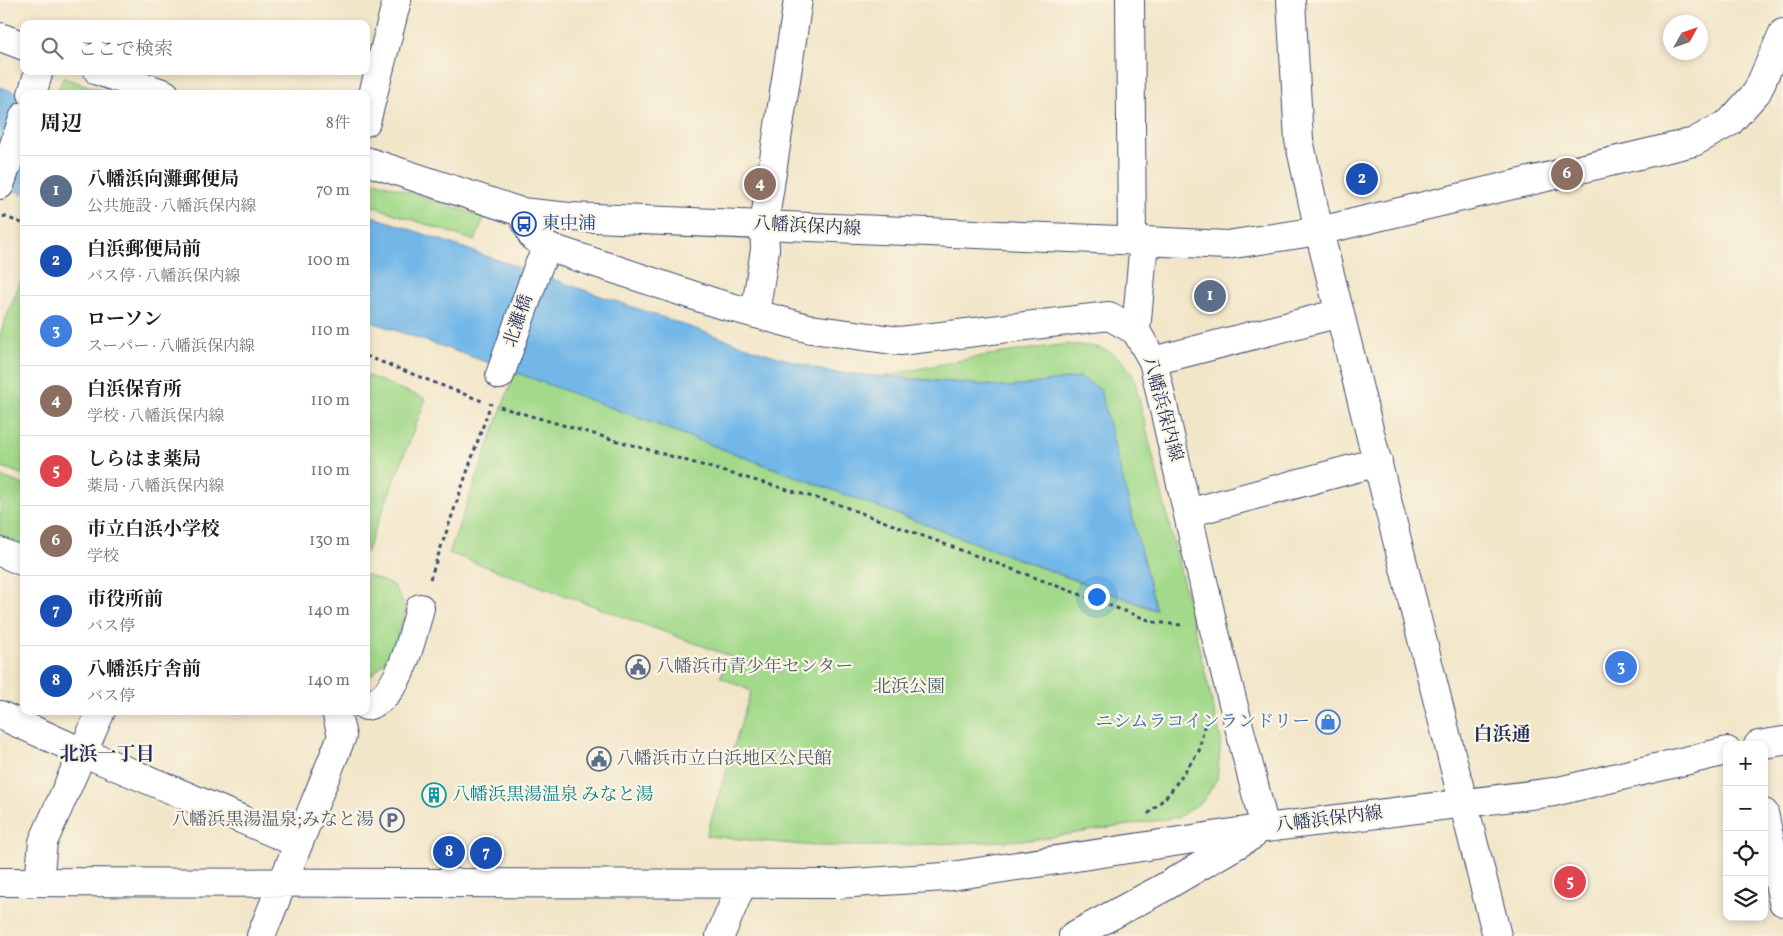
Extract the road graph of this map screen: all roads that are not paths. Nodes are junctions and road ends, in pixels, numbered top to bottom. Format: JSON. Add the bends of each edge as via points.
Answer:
{"nodes":[{"id":1,"x":397,"y":0,"type":"edge"},
{"id":2,"x":798,"y":0,"type":"edge"},
{"id":3,"x":1130,"y":0,"type":"edge"},
{"id":4,"x":1291,"y":0,"type":"edge"},
{"id":5,"x":1783,"y":33,"type":"edge"},
{"id":6,"x":0,"y":37,"type":"edge"},
{"id":7,"x":20,"y":44,"type":"edge"},
{"id":8,"x":110,"y":75,"type":"edge"},
{"id":9,"x":154,"y":90,"type":"edge"},
{"id":10,"x":370,"y":106,"type":"edge"},
{"id":11,"x":20,"y":128,"type":"edge"},
{"id":12,"x":370,"y":162,"type":"edge"},
{"id":13,"x":0,"y":185,"type":"edge"},
{"id":14,"x":521,"y":212,"type":"junction"},
{"id":15,"x":764,"y":224,"type":"junction"},
{"id":16,"x":1319,"y":231,"type":"junction"},
{"id":17,"x":1138,"y":241,"type":"junction"},
{"id":18,"x":543,"y":257,"type":"junction"},
{"id":19,"x":1340,"y":313,"type":"junction"},
{"id":20,"x":755,"y":314,"type":"junction"},
{"id":21,"x":1136,"y":330,"type":"junction"},
{"id":22,"x":1153,"y":361,"type":"junction"},
{"id":23,"x":500,"y":374,"type":"road end"},
{"id":24,"x":1378,"y":462,"type":"junction"},
{"id":25,"x":1188,"y":513,"type":"junction"},
{"id":26,"x":0,"y":552,"type":"edge"},
{"id":27,"x":20,"y":560,"type":"edge"},
{"id":28,"x":420,"y":608,"type":"road end"},
{"id":29,"x":370,"y":705,"type":"edge"},
{"id":30,"x":0,"y":715,"type":"edge"},
{"id":31,"x":99,"y":715,"type":"edge"},
{"id":32,"x":338,"y":715,"type":"edge"},
{"id":33,"x":1783,"y":741,"type":"edge"},
{"id":34,"x":1768,"y":743,"type":"edge"},
{"id":35,"x":82,"y":752,"type":"junction"},
{"id":36,"x":1723,"y":752,"type":"edge"},
{"id":37,"x":1465,"y":803,"type":"junction"},
{"id":38,"x":1265,"y":828,"type":"junction"},
{"id":39,"x":1768,"y":831,"type":"edge"},
{"id":40,"x":298,"y":843,"type":"junction"},
{"id":41,"x":39,"y":881,"type":"junction"},
{"id":42,"x":0,"y":882,"type":"edge"},
{"id":43,"x":283,"y":882,"type":"junction"},
{"id":44,"x":742,"y":884,"type":"junction"},
{"id":45,"x":1783,"y":902,"type":"edge"},
{"id":46,"x":261,"y":936,"type":"edge"},
{"id":47,"x":720,"y":936,"type":"edge"},
{"id":48,"x":1072,"y":936,"type":"edge"},
{"id":49,"x":1497,"y":936,"type":"edge"}],
"edges":[{"from":1,"to":10,"type":"street"},
{"from":2,"to":15,"type":"street"},
{"from":3,"to":17,"type":"street"},
{"from":4,"to":16,"type":"street","via":[[1299,140]]},
{"from":5,"to":16,"type":"street","name":"八幡浜保内線","via":[[1757,92],[1730,122],[1694,142]]},
{"from":6,"to":7,"type":"street"},
{"from":8,"to":9,"type":"street"},
{"from":11,"to":13,"type":"street"},
{"from":12,"to":14,"type":"street","name":"八幡浜保内線"},
{"from":14,"to":15,"type":"street","name":"八幡浜保内線","via":[[570,217]]},
{"from":14,"to":18,"type":"street"},
{"from":15,"to":17,"type":"street","name":"八幡浜保内線"},
{"from":15,"to":20,"type":"street","via":[[765,249]]},
{"from":16,"to":17,"type":"street","name":"八幡浜保内線","via":[[1227,245]]},
{"from":16,"to":19,"type":"street"},
{"from":17,"to":21,"type":"street"},
{"from":18,"to":20,"type":"street"},
{"from":18,"to":23,"type":"street","name":"北灘橋"},
{"from":19,"to":22,"type":"street"},
{"from":19,"to":24,"type":"street"},
{"from":20,"to":21,"type":"street","via":[[811,329],[900,341],[1110,316]]},
{"from":21,"to":22,"type":"street","name":"八幡浜保内線"},
{"from":22,"to":25,"type":"street","name":"八幡浜保内線"},
{"from":24,"to":25,"type":"street"},
{"from":24,"to":37,"type":"street"},
{"from":25,"to":38,"type":"street","name":"八幡浜保内線"},
{"from":26,"to":27,"type":"street"},
{"from":28,"to":29,"type":"street","via":[[405,658],[391,689]]},
{"from":30,"to":35,"type":"street"},
{"from":31,"to":35,"type":"street"},
{"from":32,"to":40,"type":"street","via":[[342,736]]},
{"from":33,"to":34,"type":"street"},
{"from":35,"to":40,"type":"street"},
{"from":35,"to":41,"type":"street","via":[[43,842]]},
{"from":36,"to":37,"type":"street","name":"八幡浜保内線","via":[[1554,792]]},
{"from":37,"to":38,"type":"street","name":"八幡浜保内線"},
{"from":37,"to":49,"type":"street"},
{"from":38,"to":44,"type":"street","via":[[945,876],[838,884]]},
{"from":38,"to":48,"type":"street"},
{"from":39,"to":45,"type":"street"},
{"from":40,"to":43,"type":"street"},
{"from":41,"to":42,"type":"street"},
{"from":41,"to":43,"type":"street"},
{"from":43,"to":44,"type":"street"},
{"from":43,"to":46,"type":"street"},
{"from":44,"to":47,"type":"street"}]}
